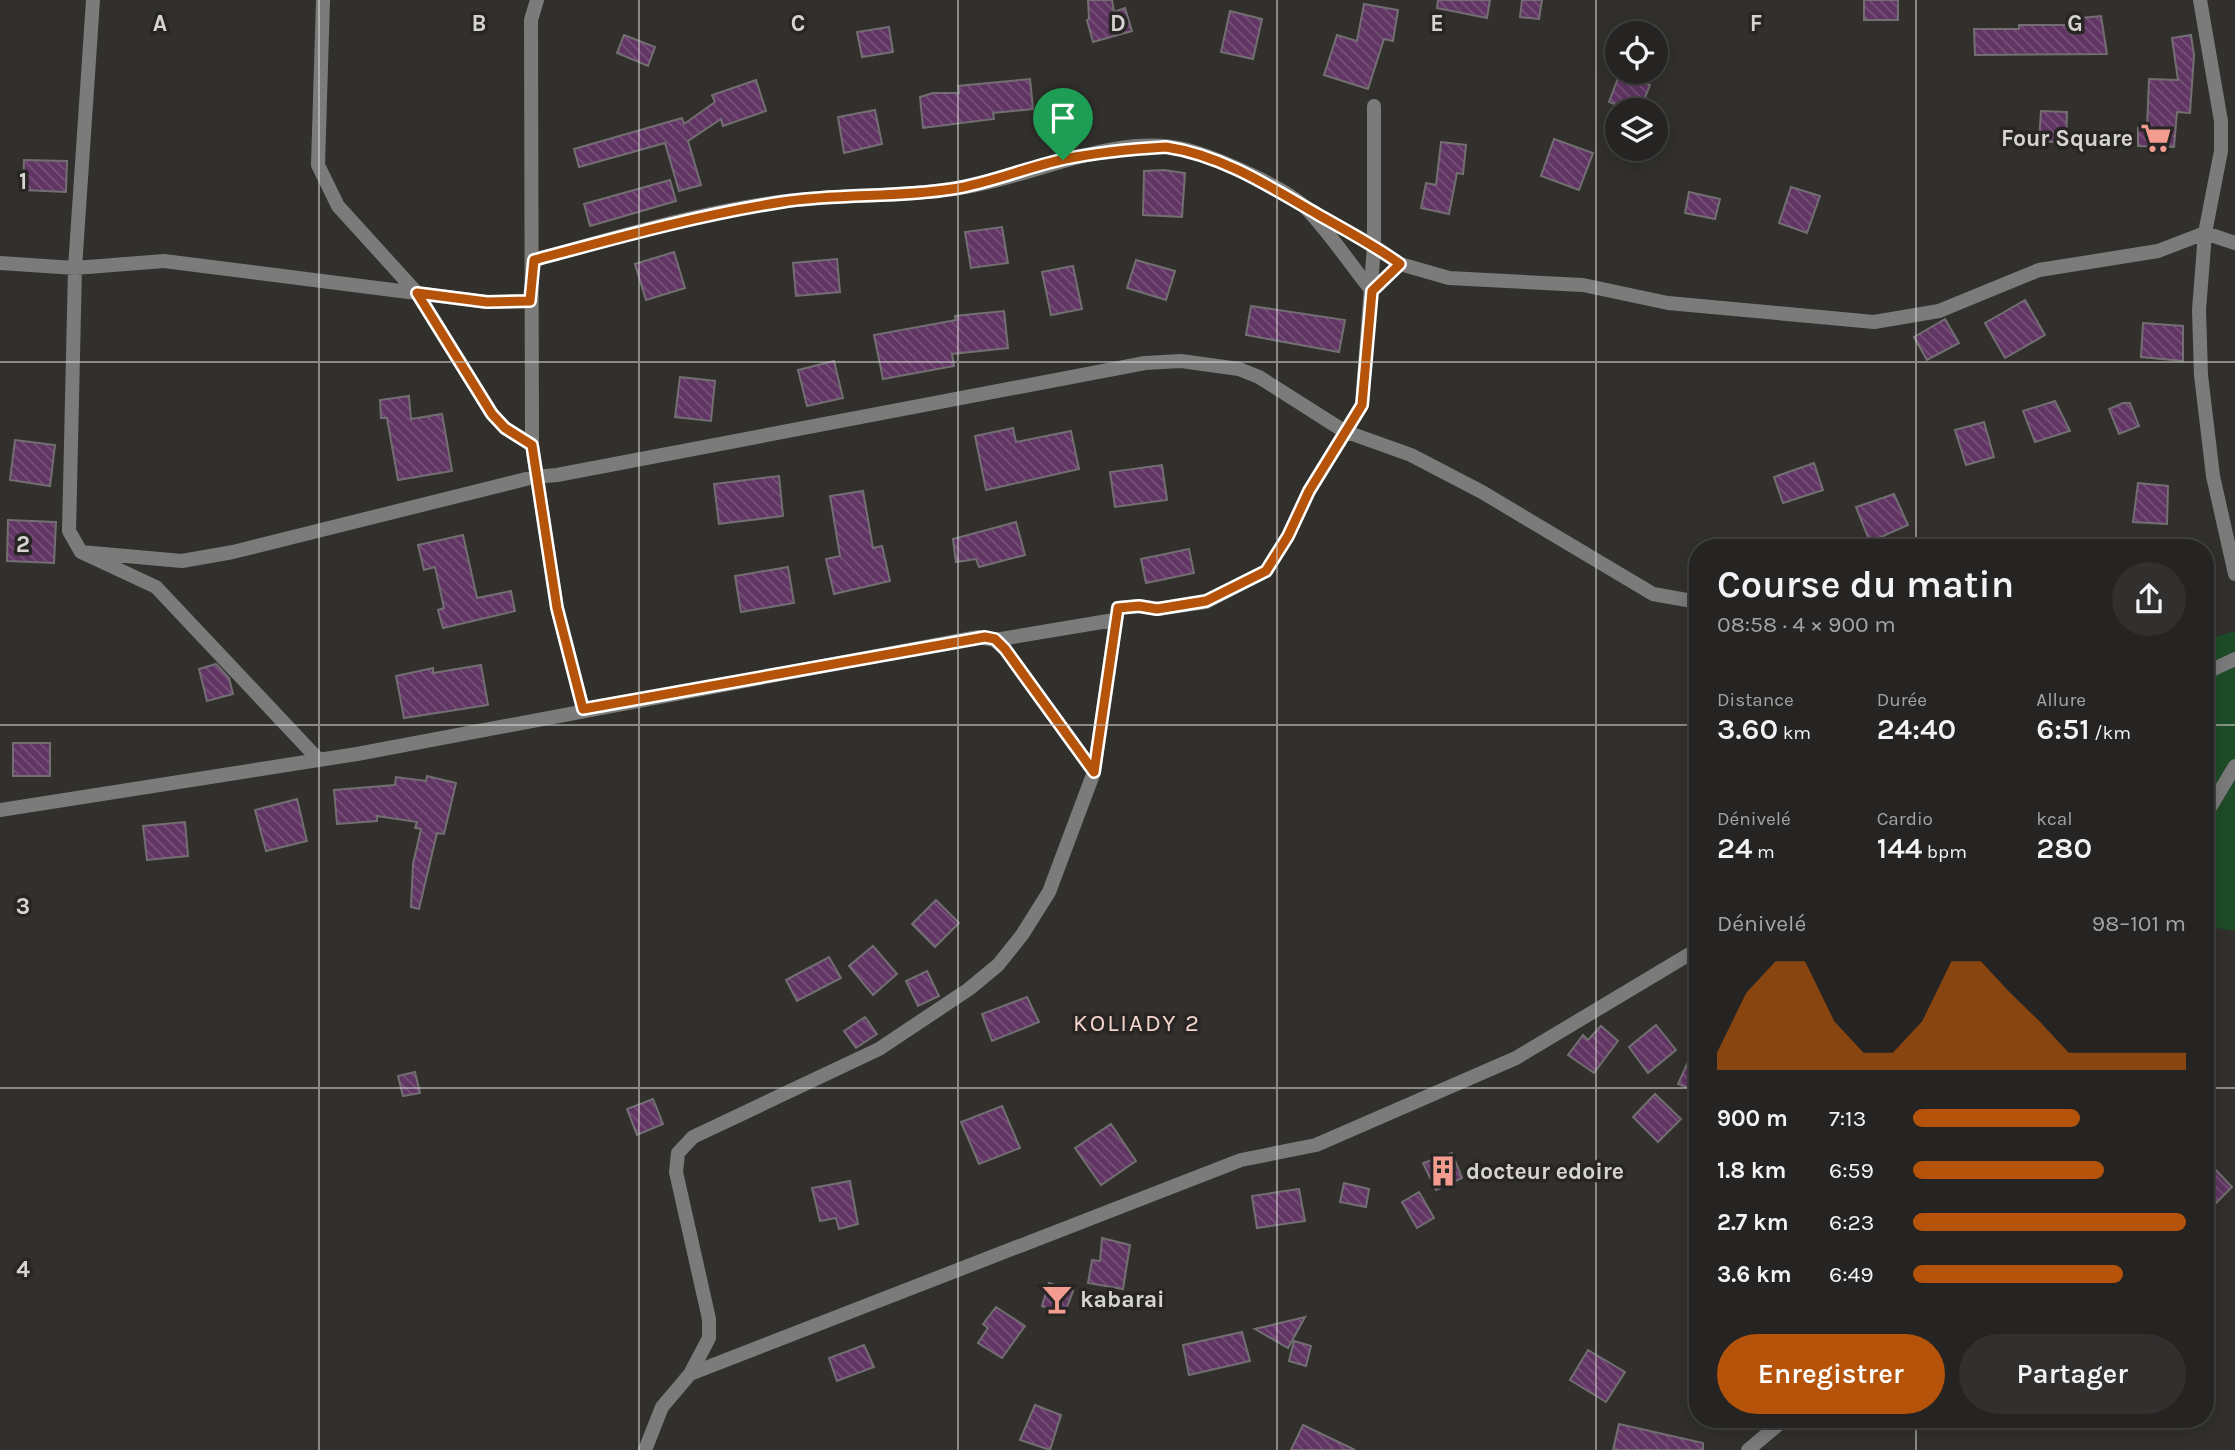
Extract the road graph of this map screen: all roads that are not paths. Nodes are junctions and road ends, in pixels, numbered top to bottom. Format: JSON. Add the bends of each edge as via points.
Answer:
{"nodes":[{"id":1,"x":93,"y":0,"type":"edge"},
{"id":2,"x":323,"y":0,"type":"edge"},
{"id":3,"x":537,"y":0,"type":"edge"},
{"id":4,"x":2200,"y":0,"type":"edge"},
{"id":5,"x":1374,"y":106,"type":"dead end"},
{"id":6,"x":1305,"y":207,"type":"junction"},
{"id":7,"x":2205,"y":233,"type":"junction"},
{"id":8,"x":2235,"y":243,"type":"edge"},
{"id":9,"x":1374,"y":246,"type":"junction"},
{"id":10,"x":534,"y":260,"type":"junction"},
{"id":11,"x":0,"y":263,"type":"edge"},
{"id":12,"x":1400,"y":264,"type":"junction"},
{"id":13,"x":75,"y":268,"type":"junction"},
{"id":14,"x":1372,"y":291,"type":"junction"},
{"id":15,"x":417,"y":293,"type":"junction"},
{"id":16,"x":530,"y":301,"type":"junction"},
{"id":17,"x":1344,"y":431,"type":"junction"},
{"id":18,"x":532,"y":445,"type":"junction"},
{"id":19,"x":534,"y":477,"type":"junction"},
{"id":20,"x":81,"y":552,"type":"junction"},
{"id":21,"x":2235,"y":572,"type":"edge"},
{"id":22,"x":1689,"y":600,"type":"edge"},
{"id":23,"x":1114,"y":620,"type":"junction"},
{"id":24,"x":995,"y":639,"type":"junction"},
{"id":25,"x":2235,"y":659,"type":"edge"},
{"id":26,"x":2214,"y":669,"type":"edge"},
{"id":27,"x":583,"y":709,"type":"junction"},
{"id":28,"x":319,"y":760,"type":"junction"},
{"id":29,"x":2235,"y":766,"type":"edge"},
{"id":30,"x":1094,"y":772,"type":"junction"},
{"id":31,"x":2214,"y":801,"type":"edge"},
{"id":32,"x":0,"y":810,"type":"edge"},
{"id":33,"x":1689,"y":954,"type":"edge"},
{"id":34,"x":690,"y":1374,"type":"junction"},
{"id":35,"x":1774,"y":1428,"type":"edge"},
{"id":36,"x":645,"y":1450,"type":"edge"},
{"id":37,"x":1748,"y":1450,"type":"edge"}],
"edges":[{"from":1,"to":13,"type":"street"},
{"from":2,"to":15,"type":"street","via":[[318,165],[338,206]]},
{"from":3,"to":10,"type":"street","via":[[531,20]]},
{"from":4,"to":7,"type":"street","via":[[2221,121],[2221,151]]},
{"from":5,"to":9,"type":"street"},
{"from":6,"to":9,"type":"street"},
{"from":6,"to":10,"type":"street","via":[[1260,180],[1186,150],[1127,149],[1063,160],[979,185],[784,201],[676,222]]},
{"from":6,"to":14,"type":"street"},
{"from":7,"to":8,"type":"street"},
{"from":7,"to":12,"type":"street","via":[[2158,251],[2039,270],[1939,311],[1874,322],[1668,303],[1583,285],[1449,278]]},
{"from":7,"to":21,"type":"street","via":[[2199,310],[2201,374],[2213,476]]},
{"from":9,"to":12,"type":"street"},
{"from":9,"to":14,"type":"street"},
{"from":10,"to":16,"type":"street"},
{"from":11,"to":13,"type":"street"},
{"from":12,"to":14,"type":"street"},
{"from":13,"to":15,"type":"street","via":[[164,261]]},
{"from":13,"to":20,"type":"street","via":[[69,531]]},
{"from":14,"to":17,"type":"street","via":[[1362,405]]},
{"from":15,"to":16,"type":"street","via":[[487,302]]},
{"from":15,"to":18,"type":"street","via":[[492,414]]},
{"from":16,"to":18,"type":"street"},
{"from":17,"to":19,"type":"street","via":[[1259,377],[1239,369],[1181,360]]},
{"from":17,"to":22,"type":"street","via":[[1411,455],[1482,492],[1654,594]]},
{"from":17,"to":23,"type":"street","via":[[1266,571],[1206,601],[1157,609],[1123,606]]},
{"from":18,"to":19,"type":"street"},
{"from":19,"to":20,"type":"street","via":[[182,561]]},
{"from":19,"to":27,"type":"street","via":[[557,608]]},
{"from":20,"to":28,"type":"street","via":[[156,587]]},
{"from":23,"to":24,"type":"street"},
{"from":23,"to":30,"type":"street"},
{"from":24,"to":27,"type":"street","via":[[978,637]]},
{"from":24,"to":30,"type":"street"},
{"from":25,"to":26,"type":"street"},
{"from":27,"to":28,"type":"street"},
{"from":28,"to":32,"type":"street"},
{"from":29,"to":31,"type":"street"},
{"from":30,"to":34,"type":"street","via":[[1049,892],[998,965],[879,1049],[693,1137],[678,1153],[676,1172],[709,1319],[709,1338]]},
{"from":33,"to":34,"type":"street","via":[[1516,1058],[1316,1145],[1241,1160]]},
{"from":34,"to":36,"type":"street","via":[[662,1407]]},
{"from":35,"to":37,"type":"street"}]}
